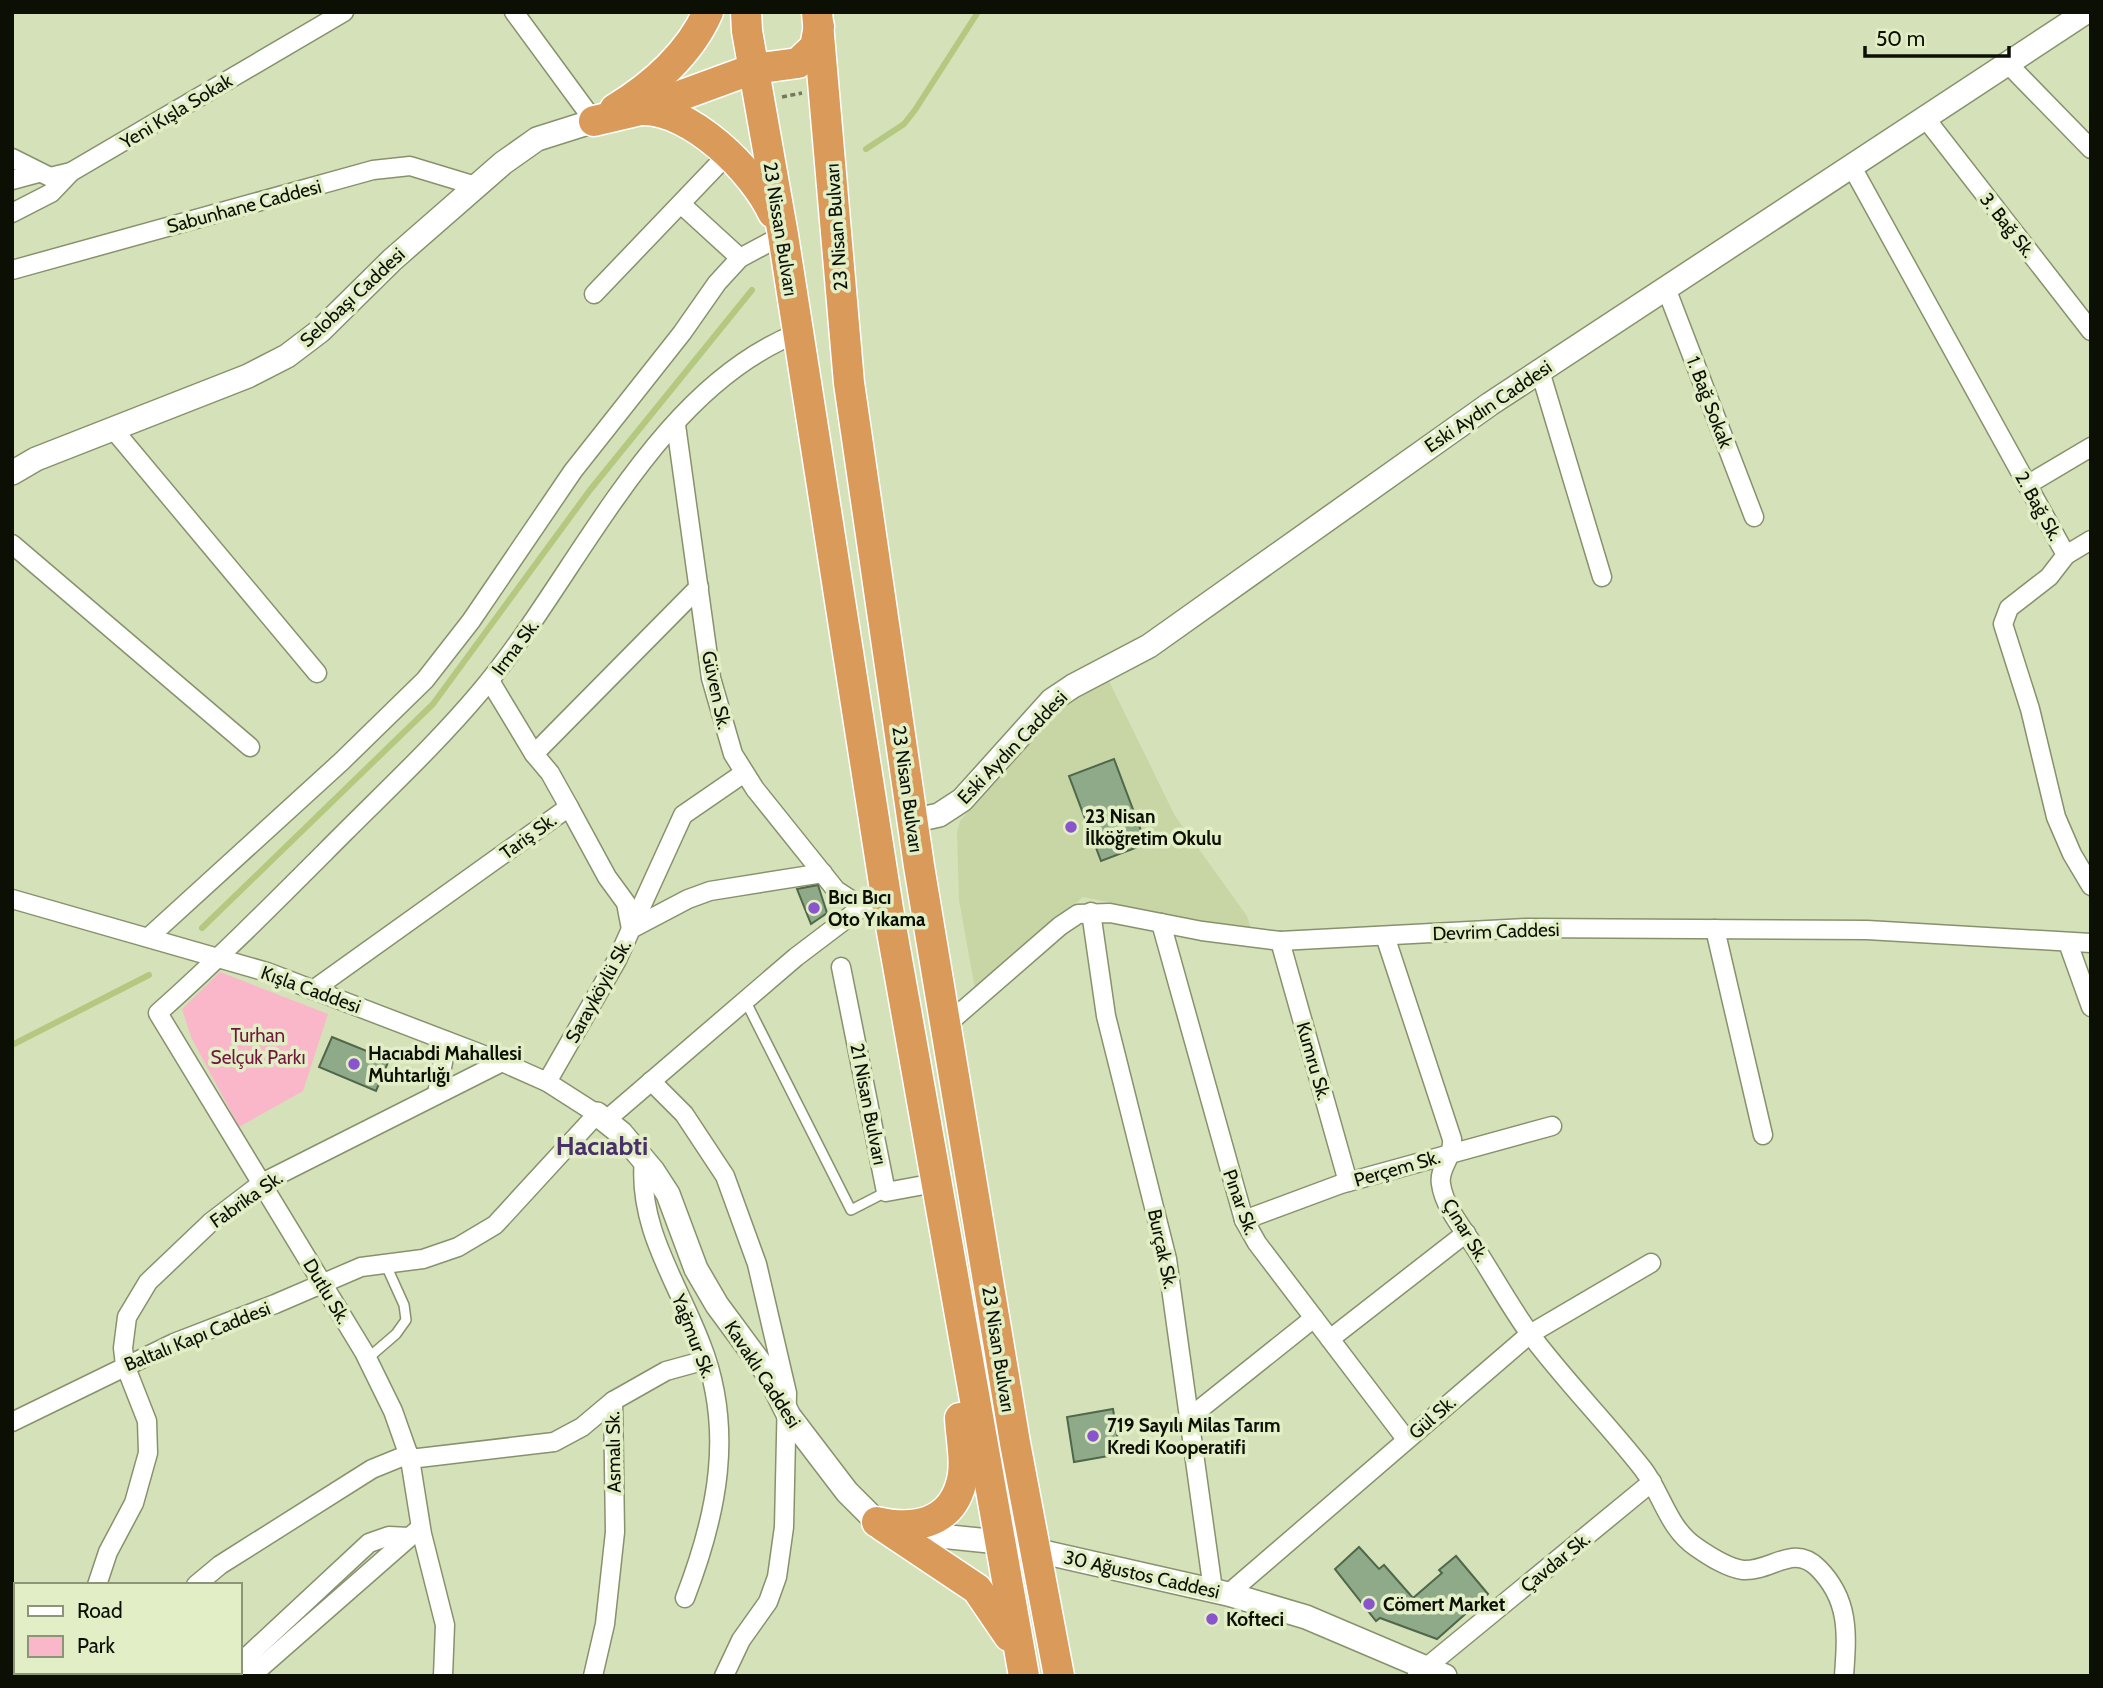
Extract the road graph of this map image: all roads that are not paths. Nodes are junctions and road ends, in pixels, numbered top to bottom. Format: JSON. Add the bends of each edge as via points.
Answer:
{"nodes":[{"id":1,"x":344,"y":12,"type":"edge"},
{"id":2,"x":514,"y":12,"type":"edge"},
{"id":3,"x":708,"y":12,"type":"edge"},
{"id":4,"x":2086,"y":12,"type":"edge"},
{"id":5,"x":747,"y":16,"type":"edge"},
{"id":6,"x":817,"y":16,"type":"edge"},
{"id":7,"x":2008,"y":64,"type":"junction"},
{"id":8,"x":767,"y":67,"type":"junction"},
{"id":9,"x":638,"y":103,"type":"junction"},
{"id":10,"x":1926,"y":119,"type":"junction"},
{"id":11,"x":594,"y":121,"type":"junction"},
{"id":12,"x":2091,"y":149,"type":"edge"},
{"id":13,"x":727,"y":155,"type":"junction"},
{"id":14,"x":12,"y":158,"type":"edge"},
{"id":15,"x":1852,"y":167,"type":"junction"},
{"id":16,"x":38,"y":173,"type":"junction"},
{"id":17,"x":71,"y":173,"type":"junction"},
{"id":18,"x":12,"y":180,"type":"edge"},
{"id":19,"x":476,"y":186,"type":"junction"},
{"id":20,"x":681,"y":204,"type":"junction"},
{"id":21,"x":12,"y":213,"type":"edge"},
{"id":22,"x":783,"y":235,"type":"junction"},
{"id":23,"x":740,"y":258,"type":"junction"},
{"id":24,"x":12,"y":270,"type":"edge"},
{"id":25,"x":1666,"y":288,"type":"junction"},
{"id":26,"x":594,"y":294,"type":"dead end"},
{"id":27,"x":2091,"y":331,"type":"edge"},
{"id":28,"x":798,"y":333,"type":"junction"},
{"id":29,"x":1540,"y":371,"type":"junction"},
{"id":30,"x":805,"y":388,"type":"joint"},
{"id":31,"x":676,"y":425,"type":"junction"},
{"id":32,"x":113,"y":429,"type":"junction"},
{"id":33,"x":2091,"y":447,"type":"edge"},
{"id":34,"x":16,"y":464,"type":"edge"},
{"id":35,"x":2027,"y":485,"type":"junction"},
{"id":36,"x":1754,"y":516,"type":"dead end"},
{"id":37,"x":2091,"y":540,"type":"edge"},
{"id":38,"x":12,"y":544,"type":"edge"},
{"id":39,"x":2066,"y":555,"type":"junction"},
{"id":40,"x":1602,"y":577,"type":"dead end"},
{"id":41,"x":699,"y":587,"type":"junction"},
{"id":42,"x":317,"y":673,"type":"dead end"},
{"id":43,"x":490,"y":681,"type":"junction"},
{"id":44,"x":250,"y":747,"type":"dead end"},
{"id":45,"x":534,"y":754,"type":"junction"},
{"id":46,"x":744,"y":773,"type":"junction"},
{"id":47,"x":569,"y":807,"type":"junction"},
{"id":48,"x":912,"y":821,"type":"junction"},
{"id":49,"x":823,"y":873,"type":"junction"},
{"id":50,"x":2091,"y":886,"type":"edge"},
{"id":51,"x":12,"y":900,"type":"edge"},
{"id":52,"x":875,"y":908,"type":"junction"},
{"id":53,"x":1091,"y":912,"type":"junction"},
{"id":54,"x":1161,"y":923,"type":"junction"},
{"id":55,"x":631,"y":929,"type":"junction"},
{"id":56,"x":1715,"y":929,"type":"junction"},
{"id":57,"x":1385,"y":936,"type":"junction"},
{"id":58,"x":149,"y":937,"type":"junction"},
{"id":59,"x":1280,"y":941,"type":"junction"},
{"id":60,"x":2067,"y":943,"type":"junction"},
{"id":61,"x":2091,"y":943,"type":"edge"},
{"id":62,"x":220,"y":958,"type":"junction"},
{"id":63,"x":841,"y":967,"type":"dead end"},
{"id":64,"x":313,"y":990,"type":"junction"},
{"id":65,"x":746,"y":1000,"type":"junction"},
{"id":66,"x":2091,"y":1007,"type":"edge"},
{"id":67,"x":946,"y":1026,"type":"junction"},
{"id":68,"x":447,"y":1041,"type":"junction"},
{"id":69,"x":502,"y":1062,"type":"junction"},
{"id":70,"x":651,"y":1081,"type":"junction"},
{"id":71,"x":547,"y":1082,"type":"junction"},
{"id":72,"x":437,"y":1094,"type":"junction"},
{"id":73,"x":601,"y":1117,"type":"junction"},
{"id":74,"x":1552,"y":1126,"type":"dead end"},
{"id":75,"x":1763,"y":1135,"type":"dead end"},
{"id":76,"x":1452,"y":1153,"type":"junction"},
{"id":77,"x":643,"y":1159,"type":"junction"},
{"id":78,"x":1348,"y":1182,"type":"junction"},
{"id":79,"x":262,"y":1183,"type":"junction"},
{"id":80,"x":935,"y":1183,"type":"junction"},
{"id":81,"x":886,"y":1192,"type":"junction"},
{"id":82,"x":1244,"y":1220,"type":"junction"},
{"id":83,"x":1466,"y":1233,"type":"junction"},
{"id":84,"x":385,"y":1263,"type":"junction"},
{"id":85,"x":1651,"y":1263,"type":"dead end"},
{"id":86,"x":323,"y":1284,"type":"junction"},
{"id":87,"x":954,"y":1291,"type":"junction"},
{"id":88,"x":1314,"y":1318,"type":"junction"},
{"id":89,"x":1530,"y":1334,"type":"junction"},
{"id":90,"x":1330,"y":1339,"type":"junction"},
{"id":91,"x":367,"y":1359,"type":"junction"},
{"id":92,"x":706,"y":1360,"type":"junction"},
{"id":93,"x":125,"y":1365,"type":"junction"},
{"id":94,"x":613,"y":1401,"type":"junction"},
{"id":95,"x":789,"y":1416,"type":"junction"},
{"id":96,"x":1190,"y":1417,"type":"junction"},
{"id":97,"x":12,"y":1422,"type":"edge"},
{"id":98,"x":1406,"y":1439,"type":"junction"},
{"id":99,"x":409,"y":1456,"type":"junction"},
{"id":100,"x":1652,"y":1482,"type":"junction"},
{"id":101,"x":877,"y":1522,"type":"junction"},
{"id":102,"x":415,"y":1532,"type":"junction"},
{"id":103,"x":999,"y":1542,"type":"junction"},
{"id":104,"x":1035,"y":1549,"type":"junction"},
{"id":105,"x":98,"y":1583,"type":"edge"},
{"id":106,"x":198,"y":1583,"type":"edge"},
{"id":107,"x":1220,"y":1592,"type":"junction"},
{"id":108,"x":685,"y":1598,"type":"dead end"},
{"id":109,"x":242,"y":1661,"type":"edge"},
{"id":110,"x":1022,"y":1667,"type":"edge"},
{"id":111,"x":1429,"y":1673,"type":"edge"},
{"id":112,"x":251,"y":1676,"type":"edge"},
{"id":113,"x":443,"y":1676,"type":"edge"},
{"id":114,"x":593,"y":1676,"type":"edge"},
{"id":115,"x":724,"y":1676,"type":"edge"},
{"id":116,"x":1059,"y":1676,"type":"edge"},
{"id":117,"x":1844,"y":1676,"type":"edge"}],
"edges":[{"from":1,"to":17,"type":"street","name":"Yeni Kışla Sokak"},
{"from":2,"to":11,"type":"street"},
{"from":3,"to":9,"type":"highway","via":[[689,46]]},
{"from":4,"to":7,"type":"street","name":"Eski Aydın Caddesi"},
{"from":5,"to":8,"type":"highway","via":[[755,53]]},
{"from":5,"to":9,"type":"highway"},
{"from":6,"to":8,"type":"highway","via":[[819,36],[808,56],[798,63]]},
{"from":6,"to":48,"type":"highway","name":"23 Nisan Bulvarı","via":[[849,383]]},
{"from":7,"to":10,"type":"street","name":"Eski Aydın Caddesi"},
{"from":7,"to":12,"type":"street"},
{"from":8,"to":9,"type":"highway"},
{"from":8,"to":22,"type":"highway","name":"23 Nissan Bulvarı","via":[[760,102]]},
{"from":9,"to":11,"type":"highway"},
{"from":9,"to":13,"type":"highway","via":[[678,118]]},
{"from":10,"to":15,"type":"street","name":"Eski Aydın Caddesi"},
{"from":10,"to":27,"type":"street","name":"3. Bağ Sk."},
{"from":11,"to":19,"type":"street","name":"Selobaşı Caddesi","via":[[537,139]]},
{"from":13,"to":20,"type":"street"},
{"from":13,"to":22,"type":"highway","via":[[761,190]]},
{"from":14,"to":16,"type":"street"},
{"from":15,"to":25,"type":"street","name":"Eski Aydın Caddesi"},
{"from":15,"to":35,"type":"street","name":"2. Bağ Sk."},
{"from":16,"to":17,"type":"street","via":[[50,177]]},
{"from":16,"to":18,"type":"street"},
{"from":17,"to":21,"type":"street","name":"Yeni Kışla Sokak","via":[[51,193]]},
{"from":19,"to":24,"type":"street","name":"Sabunhane Caddesi","via":[[410,166],[373,170]]},
{"from":19,"to":32,"type":"street","name":"Selobaşı Caddesi","via":[[320,331],[286,356],[248,376]]},
{"from":20,"to":23,"type":"street"},
{"from":20,"to":26,"type":"street"},
{"from":22,"to":23,"type":"street"},
{"from":22,"to":28,"type":"highway","name":"23 Nissan Bulvarı"},
{"from":23,"to":58,"type":"street","via":[[573,471],[425,680]]},
{"from":25,"to":29,"type":"street","name":"Eski Aydın Caddesi"},
{"from":25,"to":36,"type":"street","name":"1. Bağ Sokak"},
{"from":28,"to":30,"type":"highway","name":"23 Nissan Bulvarı"},
{"from":28,"to":31,"type":"street","name":"Irma Sk.","via":[[737,365]]},
{"from":29,"to":40,"type":"street"},
{"from":29,"to":48,"type":"street","name":"Eski Aydın Caddesi","via":[[1166,635],[1052,701],[962,800],[939,815]]},
{"from":30,"to":52,"type":"highway","name":"23 Nisan Bulvarı"},
{"from":31,"to":41,"type":"street","name":"Güven Sk."},
{"from":31,"to":43,"type":"street","name":"Irma Sk.","via":[[611,504]]},
{"from":32,"to":34,"type":"street","name":"Selobaşı Caddesi"},
{"from":32,"to":42,"type":"street"},
{"from":33,"to":35,"type":"street"},
{"from":35,"to":39,"type":"street","name":"2. Bağ Sk."},
{"from":37,"to":39,"type":"street"},
{"from":38,"to":44,"type":"street"},
{"from":39,"to":50,"type":"street","name":"2. Bağ Sk.","via":[[2049,577],[2009,608],[2003,624],[2030,709],[2056,817]]},
{"from":41,"to":45,"type":"street"},
{"from":41,"to":46,"type":"street","name":"Güven Sk.","via":[[718,708]]},
{"from":43,"to":45,"type":"street","name":"Tariş Sk."},
{"from":43,"to":62,"type":"street","name":"Irma Sk."},
{"from":45,"to":47,"type":"street","name":"Tariş Sk."},
{"from":46,"to":49,"type":"street","name":"Güven Sk."},
{"from":46,"to":55,"type":"street","via":[[682,815]]},
{"from":47,"to":55,"type":"street","via":[[626,903]]},
{"from":47,"to":64,"type":"street","name":"Tariş Sk."},
{"from":48,"to":67,"type":"highway","name":"23 Nisan Bulvarı"},
{"from":49,"to":52,"type":"street","name":"Güven Sk.","via":[[845,898]]},
{"from":49,"to":55,"type":"street","name":"Sarayköylü Sk.","via":[[710,891]]},
{"from":51,"to":58,"type":"street","name":"Kışla Caddesi"},
{"from":52,"to":65,"type":"street"},
{"from":52,"to":80,"type":"highway","name":"23 Nisan Bulvarı"},
{"from":53,"to":54,"type":"street","name":"Devrim Caddesi"},
{"from":53,"to":67,"type":"street","via":[[1078,914],[1060,926]]},
{"from":53,"to":96,"type":"street","name":"Burçak Sk.","via":[[1105,1016],[1167,1259]]},
{"from":54,"to":59,"type":"street","name":"Devrim Caddesi"},
{"from":54,"to":82,"type":"street","name":"Pınar Sk."},
{"from":55,"to":71,"type":"street","name":"Sarayköylü Sk."},
{"from":56,"to":57,"type":"street","name":"Devrim Caddesi","via":[[1525,928]]},
{"from":56,"to":60,"type":"street","name":"Devrim Caddesi","via":[[1894,932]]},
{"from":56,"to":75,"type":"street"},
{"from":57,"to":59,"type":"street","name":"Devrim Caddesi"},
{"from":57,"to":76,"type":"street","via":[[1452,1139]]},
{"from":58,"to":62,"type":"street","name":"Kışla Caddesi"},
{"from":59,"to":78,"type":"street","name":"Kumru Sk."},
{"from":60,"to":61,"type":"street","name":"Devrim Caddesi"},
{"from":60,"to":66,"type":"street"},
{"from":62,"to":64,"type":"street","name":"Kışla Caddesi"},
{"from":62,"to":79,"type":"street","name":"Dutlu Sk.","via":[[158,1013]]},
{"from":63,"to":81,"type":"street","name":"21 Nisan Bulvarı"},
{"from":64,"to":68,"type":"street","name":"Kışla Caddesi"},
{"from":65,"to":70,"type":"street"},
{"from":65,"to":81,"type":"lane","via":[[851,1210]]},
{"from":67,"to":104,"type":"highway","name":"23 Nisan Bulvarı"},
{"from":68,"to":69,"type":"street","name":"Kışla Caddesi"},
{"from":68,"to":72,"type":"street"},
{"from":69,"to":71,"type":"street","name":"Kışla Caddesi"},
{"from":69,"to":72,"type":"street","name":"Fabrika Sk."},
{"from":70,"to":73,"type":"street"},
{"from":70,"to":95,"type":"street","via":[[706,1143],[739,1209],[783,1373]]},
{"from":71,"to":73,"type":"street","name":"Kışla Caddesi"},
{"from":72,"to":79,"type":"street","name":"Fabrika Sk."},
{"from":73,"to":77,"type":"street","name":"Kavaklı Caddesi"},
{"from":73,"to":84,"type":"street","name":"Baltalı Kapı Caddesi","via":[[488,1229],[442,1254]]},
{"from":74,"to":76,"type":"street","name":"Perçem Sk."},
{"from":76,"to":78,"type":"street","name":"Perçem Sk."},
{"from":76,"to":83,"type":"street","name":"Çınar Sk.","via":[[1440,1184]]},
{"from":77,"to":92,"type":"street","name":"Yağmur Sk.","via":[[645,1207]]},
{"from":77,"to":95,"type":"street","name":"Kavaklı Caddesi","via":[[668,1194],[706,1288],[768,1374]]},
{"from":78,"to":82,"type":"street","name":"Perçem Sk."},
{"from":79,"to":86,"type":"street","name":"Dutlu Sk."},
{"from":79,"to":93,"type":"street","name":"Fabrika Sk.","via":[[211,1222],[142,1291],[127,1317]]},
{"from":80,"to":81,"type":"street","name":"21 Nisan Bulvarı"},
{"from":80,"to":87,"type":"highway","name":"23 Nisan Bulvarı"},
{"from":82,"to":88,"type":"street","name":"Pınar Sk."},
{"from":83,"to":89,"type":"street","name":"Çınar Sk."},
{"from":83,"to":90,"type":"street"},
{"from":84,"to":86,"type":"street","name":"Baltalı Kapı Caddesi","via":[[360,1267]]},
{"from":84,"to":91,"type":"lane","via":[[406,1320]]},
{"from":85,"to":89,"type":"street","name":"Gül Sk."},
{"from":86,"to":91,"type":"street","name":"Dutlu Sk."},
{"from":86,"to":93,"type":"street","name":"Baltalı Kapı Caddesi"},
{"from":87,"to":101,"type":"highway","via":[[961,1484],[944,1512],[923,1525]]},
{"from":87,"to":103,"type":"highway","name":"23 Nisan Bulvarı"},
{"from":88,"to":90,"type":"street","name":"Pınar Sk."},
{"from":88,"to":96,"type":"street"},
{"from":89,"to":98,"type":"street","name":"Gül Sk."},
{"from":89,"to":100,"type":"street","name":"Çınar Sk."},
{"from":90,"to":98,"type":"street","name":"Pınar Sk."},
{"from":91,"to":99,"type":"street","name":"Dutlu Sk."},
{"from":92,"to":94,"type":"street","via":[[666,1371]]},
{"from":92,"to":108,"type":"street","name":"Yağmur Sk.","via":[[716,1397],[720,1457],[712,1518]]},
{"from":93,"to":97,"type":"street","name":"Baltalı Kapı Caddesi"},
{"from":93,"to":105,"type":"street","via":[[147,1421],[148,1453],[134,1503]]},
{"from":94,"to":99,"type":"street","name":"Asmalı Sk.","via":[[575,1432],[554,1442]]},
{"from":94,"to":114,"type":"street","name":"Asmalı Sk.","via":[[615,1532],[605,1624]]},
{"from":95,"to":101,"type":"street","name":"Kavaklı Caddesi","via":[[854,1500]]},
{"from":95,"to":115,"type":"street","via":[[777,1577],[768,1602],[741,1640]]},
{"from":96,"to":107,"type":"street","name":"Burçak Sk."},
{"from":98,"to":107,"type":"street","name":"Gül Sk."},
{"from":99,"to":102,"type":"street","name":"Dutlu Sk."},
{"from":99,"to":106,"type":"street","name":"Asmalı Sk.","via":[[372,1469]]},
{"from":100,"to":111,"type":"street","name":"Çavdar Sk."},
{"from":100,"to":117,"type":"street","name":"Çınar Sk.","via":[[1678,1531],[1727,1565],[1744,1570],[1800,1557],[1819,1569],[1842,1603],[1848,1626]]},
{"from":101,"to":103,"type":"street","name":"Kavaklı Caddesi","via":[[915,1535]]},
{"from":101,"to":110,"type":"highway","via":[[977,1588],[1002,1623]]},
{"from":102,"to":109,"type":"street","via":[[369,1543]]},
{"from":102,"to":112,"type":"street"},
{"from":102,"to":113,"type":"street","name":"Dutlu Sk.","via":[[445,1625]]},
{"from":103,"to":104,"type":"street","name":"30 Ağustos Caddesi"},
{"from":103,"to":110,"type":"highway"},
{"from":104,"to":107,"type":"street","name":"30 Ağustos Caddesi"},
{"from":104,"to":116,"type":"highway"},
{"from":107,"to":111,"type":"street","name":"30 Ağustos Caddesi","via":[[1306,1617]]}]}
